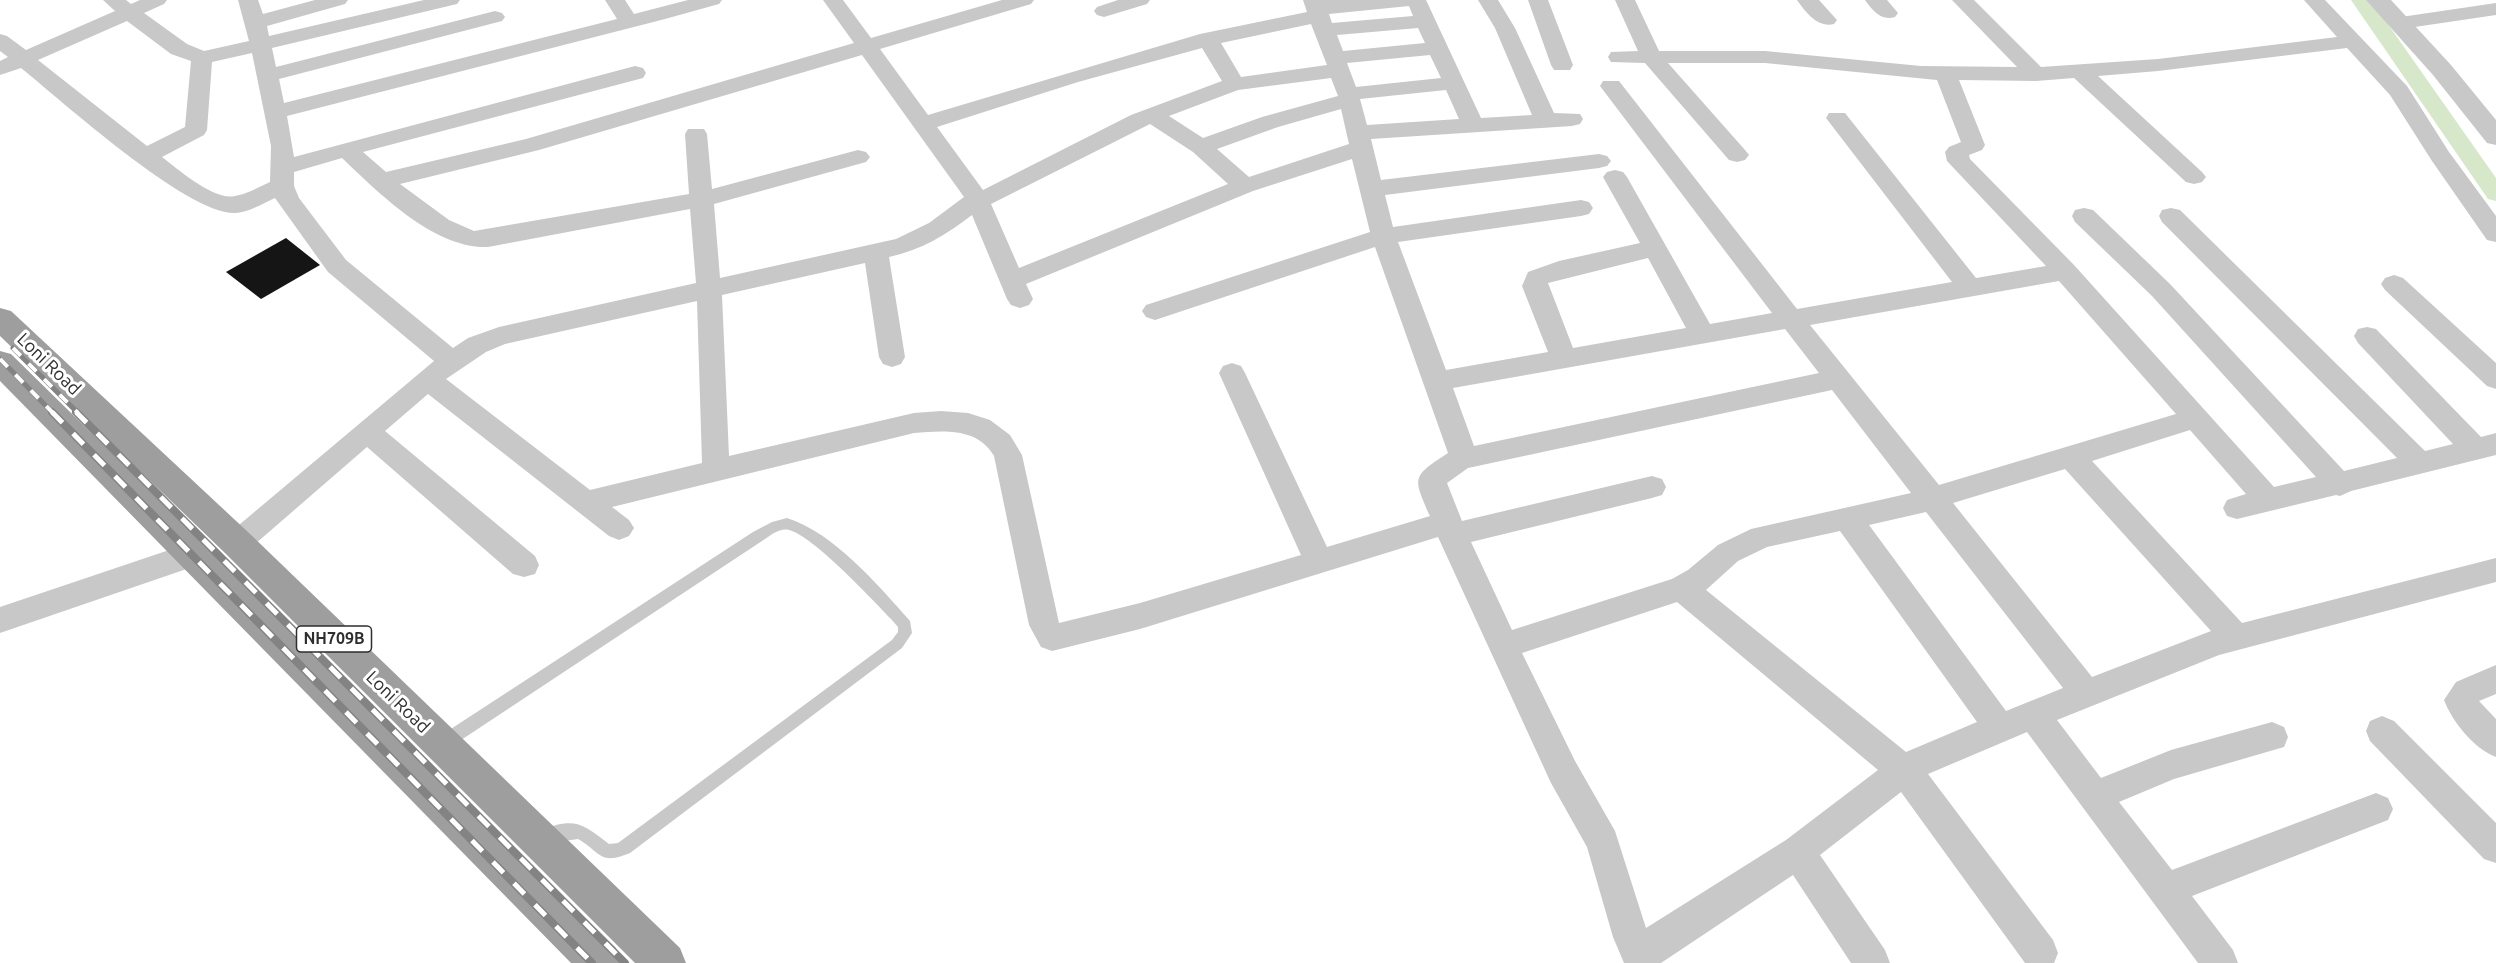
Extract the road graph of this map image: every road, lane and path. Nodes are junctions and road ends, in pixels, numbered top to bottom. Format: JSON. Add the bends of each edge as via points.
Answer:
{"nodes":[{"id":1,"x":157,"y":0,"type":"edge"},
{"id":2,"x":248,"y":0,"type":"edge"},
{"id":3,"x":338,"y":0,"type":"edge"},
{"id":4,"x":450,"y":0,"type":"edge"},
{"id":5,"x":615,"y":0,"type":"edge"},
{"id":6,"x":712,"y":0,"type":"edge"},
{"id":7,"x":833,"y":0,"type":"edge"},
{"id":8,"x":1024,"y":0,"type":"edge"},
{"id":9,"x":1140,"y":0,"type":"edge"},
{"id":10,"x":1412,"y":0,"type":"edge"},
{"id":11,"x":1416,"y":0,"type":"edge"},
{"id":12,"x":1488,"y":0,"type":"edge"},
{"id":13,"x":1538,"y":0,"type":"edge"},
{"id":14,"x":1625,"y":0,"type":"edge"},
{"id":15,"x":1807,"y":0,"type":"edge"},
{"id":16,"x":1962,"y":0,"type":"edge"},
{"id":17,"x":2314,"y":0,"type":"edge"},
{"id":18,"x":2378,"y":0,"type":"edge"},
{"id":19,"x":987,"y":4,"type":"edge"},
{"id":20,"x":121,"y":6,"type":"edge"},
{"id":21,"x":2496,"y":9,"type":"edge"},
{"id":22,"x":1104,"y":11,"type":"dead end"},
{"id":23,"x":1318,"y":14,"type":"edge"},
{"id":24,"x":495,"y":17,"type":"dead end"},
{"id":25,"x":1827,"y":20,"type":"dead end"},
{"id":26,"x":1425,"y":21,"type":"junction"},
{"id":27,"x":629,"y":22,"type":"junction"},
{"id":28,"x":2402,"y":24,"type":"junction"},
{"id":29,"x":257,"y":34,"type":"junction"},
{"id":30,"x":1207,"y":38,"type":"junction"},
{"id":31,"x":0,"y":40,"type":"edge"},
{"id":32,"x":2354,"y":41,"type":"junction"},
{"id":33,"x":867,"y":45,"type":"junction"},
{"id":34,"x":1437,"y":48,"type":"junction"},
{"id":35,"x":1619,"y":57,"type":"dead end"},
{"id":36,"x":202,"y":58,"type":"junction"},
{"id":37,"x":1652,"y":58,"type":"junction"},
{"id":38,"x":24,"y":59,"type":"junction"},
{"id":39,"x":1562,"y":65,"type":"dead end"},
{"id":40,"x":0,"y":69,"type":"edge"},
{"id":41,"x":2081,"y":72,"type":"junction"},
{"id":42,"x":635,"y":73,"type":"dead end"},
{"id":43,"x":2036,"y":74,"type":"junction"},
{"id":44,"x":1946,"y":75,"type":"junction"},
{"id":45,"x":267,"y":76,"type":"junction"},
{"id":46,"x":1343,"y":81,"type":"junction"},
{"id":47,"x":1452,"y":83,"type":"junction"},
{"id":48,"x":1234,"y":84,"type":"junction"},
{"id":49,"x":1611,"y":86,"type":"dead end"},
{"id":50,"x":273,"y":112,"type":"junction"},
{"id":51,"x":1152,"y":115,"type":"junction"},
{"id":52,"x":1838,"y":118,"type":"dead end"},
{"id":53,"x":1572,"y":119,"type":"dead end"},
{"id":54,"x":1546,"y":120,"type":"junction"},
{"id":55,"x":923,"y":124,"type":"junction"},
{"id":56,"x":1473,"y":125,"type":"junction"},
{"id":57,"x":696,"y":134,"type":"dead end"},
{"id":58,"x":2496,"y":137,"type":"edge"},
{"id":59,"x":1359,"y":140,"type":"junction"},
{"id":60,"x":1201,"y":147,"type":"junction"},
{"id":61,"x":346,"y":149,"type":"junction"},
{"id":62,"x":1737,"y":155,"type":"dead end"},
{"id":63,"x":145,"y":156,"type":"junction"},
{"id":64,"x":858,"y":157,"type":"dead end"},
{"id":65,"x":282,"y":177,"type":"junction"},
{"id":66,"x":2194,"y":177,"type":"dead end"},
{"id":67,"x":381,"y":181,"type":"junction"},
{"id":68,"x":1245,"y":186,"type":"junction"},
{"id":69,"x":1372,"y":189,"type":"junction"},
{"id":70,"x":702,"y":199,"type":"junction"},
{"id":71,"x":977,"y":199,"type":"junction"},
{"id":72,"x":1581,"y":208,"type":"dead end"},
{"id":73,"x":2084,"y":216,"type":"dead end"},
{"id":74,"x":2171,"y":216,"type":"dead end"},
{"id":75,"x":2496,"y":234,"type":"edge"},
{"id":76,"x":1383,"y":236,"type":"junction"},
{"id":77,"x":1655,"y":248,"type":"junction"},
{"id":78,"x":876,"y":254,"type":"junction"},
{"id":79,"x":2065,"y":271,"type":"junction"},
{"id":80,"x":2394,"y":284,"type":"dead end"},
{"id":81,"x":1970,"y":288,"type":"junction"},
{"id":82,"x":709,"y":291,"type":"junction"},
{"id":83,"x":1155,"y":311,"type":"dead end"},
{"id":84,"x":0,"y":318,"type":"edge"},
{"id":85,"x":1790,"y":318,"type":"junction"},
{"id":86,"x":1702,"y":333,"type":"junction"},
{"id":87,"x":2367,"y":336,"type":"dead end"},
{"id":88,"x":892,"y":357,"type":"dead end"},
{"id":89,"x":1564,"y":358,"type":"junction"},
{"id":90,"x":0,"y":362,"type":"edge"},
{"id":91,"x":451,"y":362,"type":"junction"},
{"id":92,"x":1232,"y":373,"type":"dead end"},
{"id":93,"x":427,"y":379,"type":"junction"},
{"id":94,"x":1838,"y":379,"type":"junction"},
{"id":95,"x":2496,"y":379,"type":"edge"},
{"id":96,"x":1438,"y":381,"type":"junction"},
{"id":97,"x":2194,"y":419,"type":"junction"},
{"id":98,"x":367,"y":431,"type":"junction"},
{"id":99,"x":2485,"y":446,"type":"edge"},
{"id":100,"x":2071,"y":457,"type":"junction"},
{"id":101,"x":1461,"y":459,"type":"junction"},
{"id":102,"x":2419,"y":462,"type":"junction"},
{"id":103,"x":716,"y":471,"type":"junction"},
{"id":104,"x":2340,"y":485,"type":"junction"},
{"id":105,"x":1652,"y":487,"type":"dead end"},
{"id":106,"x":1933,"y":499,"type":"junction"},
{"id":107,"x":2268,"y":501,"type":"junction"},
{"id":108,"x":585,"y":502,"type":"junction"},
{"id":109,"x":2237,"y":508,"type":"dead end"},
{"id":110,"x":1847,"y":518,"type":"junction"},
{"id":111,"x":619,"y":528,"type":"dead end"},
{"id":112,"x":1450,"y":529,"type":"junction"},
{"id":113,"x":237,"y":543,"type":"junction"},
{"id":114,"x":193,"y":554,"type":"junction"},
{"id":115,"x":1319,"y":561,"type":"junction"},
{"id":116,"x":524,"y":565,"type":"dead end"},
{"id":117,"x":2496,"y":570,"type":"edge"},
{"id":118,"x":1682,"y":588,"type":"junction"},
{"id":119,"x":0,"y":620,"type":"edge"},
{"id":120,"x":2235,"y":637,"type":"junction"},
{"id":121,"x":1503,"y":646,"type":"junction"},
{"id":122,"x":2496,"y":679,"type":"edge"},
{"id":123,"x":2085,"y":692,"type":"junction"},
{"id":124,"x":2033,"y":714,"type":"junction"},
{"id":125,"x":1999,"y":727,"type":"junction"},
{"id":126,"x":2382,"y":731,"type":"dead end"},
{"id":127,"x":2272,"y":737,"type":"dead end"},
{"id":128,"x":2496,"y":742,"type":"edge"},
{"id":129,"x":441,"y":744,"type":"junction"},
{"id":130,"x":1904,"y":771,"type":"junction"},
{"id":131,"x":2095,"y":796,"type":"junction"},
{"id":132,"x":2376,"y":809,"type":"dead end"},
{"id":133,"x":537,"y":838,"type":"junction"},
{"id":134,"x":2496,"y":847,"type":"edge"},
{"id":135,"x":1798,"y":852,"type":"junction"},
{"id":136,"x":2165,"y":890,"type":"junction"},
{"id":137,"x":2040,"y":953,"type":"dead end"},
{"id":138,"x":1641,"y":958,"type":"edge"},
{"id":139,"x":601,"y":963,"type":"edge"},
{"id":140,"x":665,"y":963,"type":"edge"},
{"id":141,"x":1872,"y":963,"type":"edge"},
{"id":142,"x":2220,"y":963,"type":"edge"}],
"edges":[{"from":1,"to":20,"type":"street"},
{"from":2,"to":29,"type":"street"},
{"from":3,"to":29,"type":"street"},
{"from":4,"to":29,"type":"street"},
{"from":5,"to":27,"type":"street"},
{"from":6,"to":27,"type":"street"},
{"from":7,"to":33,"type":"street"},
{"from":8,"to":19,"type":"street"},
{"from":9,"to":22,"type":"street"},
{"from":10,"to":23,"type":"street"},
{"from":11,"to":26,"type":"street"},
{"from":12,"to":54,"type":"street","via":[[1505,28]]},
{"from":13,"to":39,"type":"street"},
{"from":14,"to":37,"type":"street"},
{"from":15,"to":25,"type":"street"},
{"from":16,"to":43,"type":"street"},
{"from":17,"to":32,"type":"street"},
{"from":18,"to":28,"type":"street"},
{"from":19,"to":33,"type":"street"},
{"from":20,"to":36,"type":"street","via":[[179,49]]},
{"from":20,"to":38,"type":"street"},
{"from":21,"to":28,"type":"street"},
{"from":23,"to":26,"type":"street"},
{"from":23,"to":30,"type":"street"},
{"from":23,"to":46,"type":"street"},
{"from":24,"to":45,"type":"street"},
{"from":26,"to":34,"type":"street"},
{"from":27,"to":50,"type":"street"},
{"from":28,"to":58,"type":"street"},
{"from":29,"to":36,"type":"street"},
{"from":29,"to":45,"type":"street"},
{"from":30,"to":48,"type":"street"},
{"from":30,"to":55,"type":"street","via":[[1070,76]]},
{"from":31,"to":38,"type":"street"},
{"from":32,"to":41,"type":"street"},
{"from":32,"to":75,"type":"street","via":[[2399,91]]},
{"from":33,"to":55,"type":"street"},
{"from":33,"to":67,"type":"street","via":[[531,145]]},
{"from":34,"to":46,"type":"street"},
{"from":34,"to":47,"type":"street"},
{"from":35,"to":37,"type":"street"},
{"from":36,"to":63,"type":"street","via":[[199,125]]},
{"from":37,"to":44,"type":"street","via":[[1765,57]]},
{"from":37,"to":62,"type":"street"},
{"from":38,"to":40,"type":"street"},
{"from":38,"to":63,"type":"street"},
{"from":41,"to":43,"type":"street"},
{"from":41,"to":66,"type":"street"},
{"from":42,"to":61,"type":"street"},
{"from":43,"to":44,"type":"street"},
{"from":44,"to":79,"type":"street","via":[[1974,145],[1957,152],[1956,157]]},
{"from":45,"to":50,"type":"street"},
{"from":46,"to":47,"type":"street"},
{"from":46,"to":48,"type":"street"},
{"from":46,"to":59,"type":"street"},
{"from":46,"to":60,"type":"street","via":[[1270,122]]},
{"from":47,"to":56,"type":"street"},
{"from":48,"to":51,"type":"street"},
{"from":49,"to":85,"type":"street"},
{"from":50,"to":65,"type":"street","via":[[282,146]]},
{"from":51,"to":60,"type":"street"},
{"from":51,"to":71,"type":"street"},
{"from":52,"to":81,"type":"street"},
{"from":53,"to":54,"type":"street"},
{"from":54,"to":56,"type":"street"},
{"from":55,"to":71,"type":"street"},
{"from":56,"to":59,"type":"street"},
{"from":57,"to":70,"type":"street"},
{"from":59,"to":68,"type":"street"},
{"from":59,"to":69,"type":"street"},
{"from":60,"to":68,"type":"street"},
{"from":61,"to":65,"type":"street"},
{"from":61,"to":67,"type":"street"},
{"from":63,"to":65,"type":"street","via":[[198,195],[229,205],[245,203]]},
{"from":64,"to":70,"type":"street"},
{"from":65,"to":91,"type":"street","via":[[288,200],[337,267]]},
{"from":67,"to":70,"type":"street","via":[[471,239]]},
{"from":68,"to":71,"type":"street","via":[[1016,289]]},
{"from":69,"to":76,"type":"street"},
{"from":69,"to":77,"type":"street","via":[[1607,169]]},
{"from":70,"to":82,"type":"street"},
{"from":71,"to":78,"type":"street","via":[[924,238]]},
{"from":72,"to":76,"type":"street"},
{"from":73,"to":104,"type":"street","via":[[2161,290]]},
{"from":74,"to":102,"type":"street"},
{"from":76,"to":83,"type":"street"},
{"from":76,"to":96,"type":"street"},
{"from":77,"to":86,"type":"street"},
{"from":77,"to":89,"type":"street","via":[[1537,278],[1535,286]]},
{"from":78,"to":82,"type":"street"},
{"from":78,"to":88,"type":"street"},
{"from":79,"to":81,"type":"street"},
{"from":79,"to":97,"type":"street"},
{"from":80,"to":95,"type":"street"},
{"from":81,"to":85,"type":"street"},
{"from":82,"to":91,"type":"street","via":[[528,327],[477,345]]},
{"from":82,"to":103,"type":"street"},
{"from":84,"to":113,"type":"highway","name":"Loni Road","number":"NH709B"},
{"from":85,"to":86,"type":"street"},
{"from":85,"to":94,"type":"street"},
{"from":86,"to":89,"type":"street"},
{"from":87,"to":99,"type":"street"},
{"from":89,"to":96,"type":"street"},
{"from":90,"to":114,"type":"highway","name":"Loni Road","number":"NH709B"},
{"from":91,"to":93,"type":"street"},
{"from":92,"to":115,"type":"street"},
{"from":93,"to":98,"type":"street"},
{"from":93,"to":108,"type":"street"},
{"from":94,"to":101,"type":"street"},
{"from":94,"to":106,"type":"street"},
{"from":96,"to":101,"type":"street","via":[[1458,437]]},
{"from":97,"to":100,"type":"street"},
{"from":97,"to":107,"type":"street"},
{"from":98,"to":113,"type":"street"},
{"from":98,"to":116,"type":"street"},
{"from":99,"to":102,"type":"street"},
{"from":100,"to":106,"type":"street"},
{"from":100,"to":120,"type":"street"},
{"from":101,"to":112,"type":"street","via":[[1432,478],[1433,490]]},
{"from":102,"to":104,"type":"street"},
{"from":103,"to":108,"type":"street"},
{"from":103,"to":115,"type":"street","via":[[914,423],[961,421],[982,427],[994,435],[1008,455],[1044,625],[1053,638],[1140,616]]},
{"from":104,"to":107,"type":"street"},
{"from":105,"to":112,"type":"street"},
{"from":106,"to":110,"type":"street"},
{"from":106,"to":123,"type":"street"},
{"from":107,"to":109,"type":"street"},
{"from":108,"to":111,"type":"street"},
{"from":110,"to":118,"type":"street","via":[[1761,537],[1728,553],[1700,579]]},
{"from":110,"to":125,"type":"street"},
{"from":112,"to":115,"type":"street"},
{"from":112,"to":121,"type":"street"},
{"from":113,"to":129,"type":"highway","name":"Loni Road","number":"NH709B"},
{"from":114,"to":119,"type":"street"},
{"from":114,"to":139,"type":"highway","name":"Loni Road","number":"NH709B"},
{"from":117,"to":120,"type":"street"},
{"from":118,"to":121,"type":"street"},
{"from":118,"to":130,"type":"street"},
{"from":120,"to":123,"type":"street"},
{"from":121,"to":138,"type":"street","via":[[1563,772],[1603,842]]},
{"from":122,"to":128,"type":"street","via":[[2467,692],[2460,700]]},
{"from":123,"to":124,"type":"street"},
{"from":124,"to":125,"type":"street"},
{"from":124,"to":131,"type":"street"},
{"from":125,"to":130,"type":"street","via":[[1926,757]]},
{"from":126,"to":134,"type":"street"},
{"from":127,"to":131,"type":"street","via":[[2171,765]]},
{"from":129,"to":133,"type":"highway","name":"Loni Road","number":"NH709B"},
{"from":129,"to":133,"type":"lane","via":[[750,541],[787,524],[801,527],[819,540],[905,625],[905,633],[897,644],[614,854],[580,832],[569,830]]},
{"from":130,"to":135,"type":"street"},
{"from":130,"to":137,"type":"street"},
{"from":131,"to":136,"type":"street"},
{"from":132,"to":136,"type":"street"},
{"from":133,"to":140,"type":"highway","name":"Loni Road","number":"NH709B"},
{"from":135,"to":138,"type":"street"},
{"from":135,"to":141,"type":"street"},
{"from":136,"to":142,"type":"street"}]}
